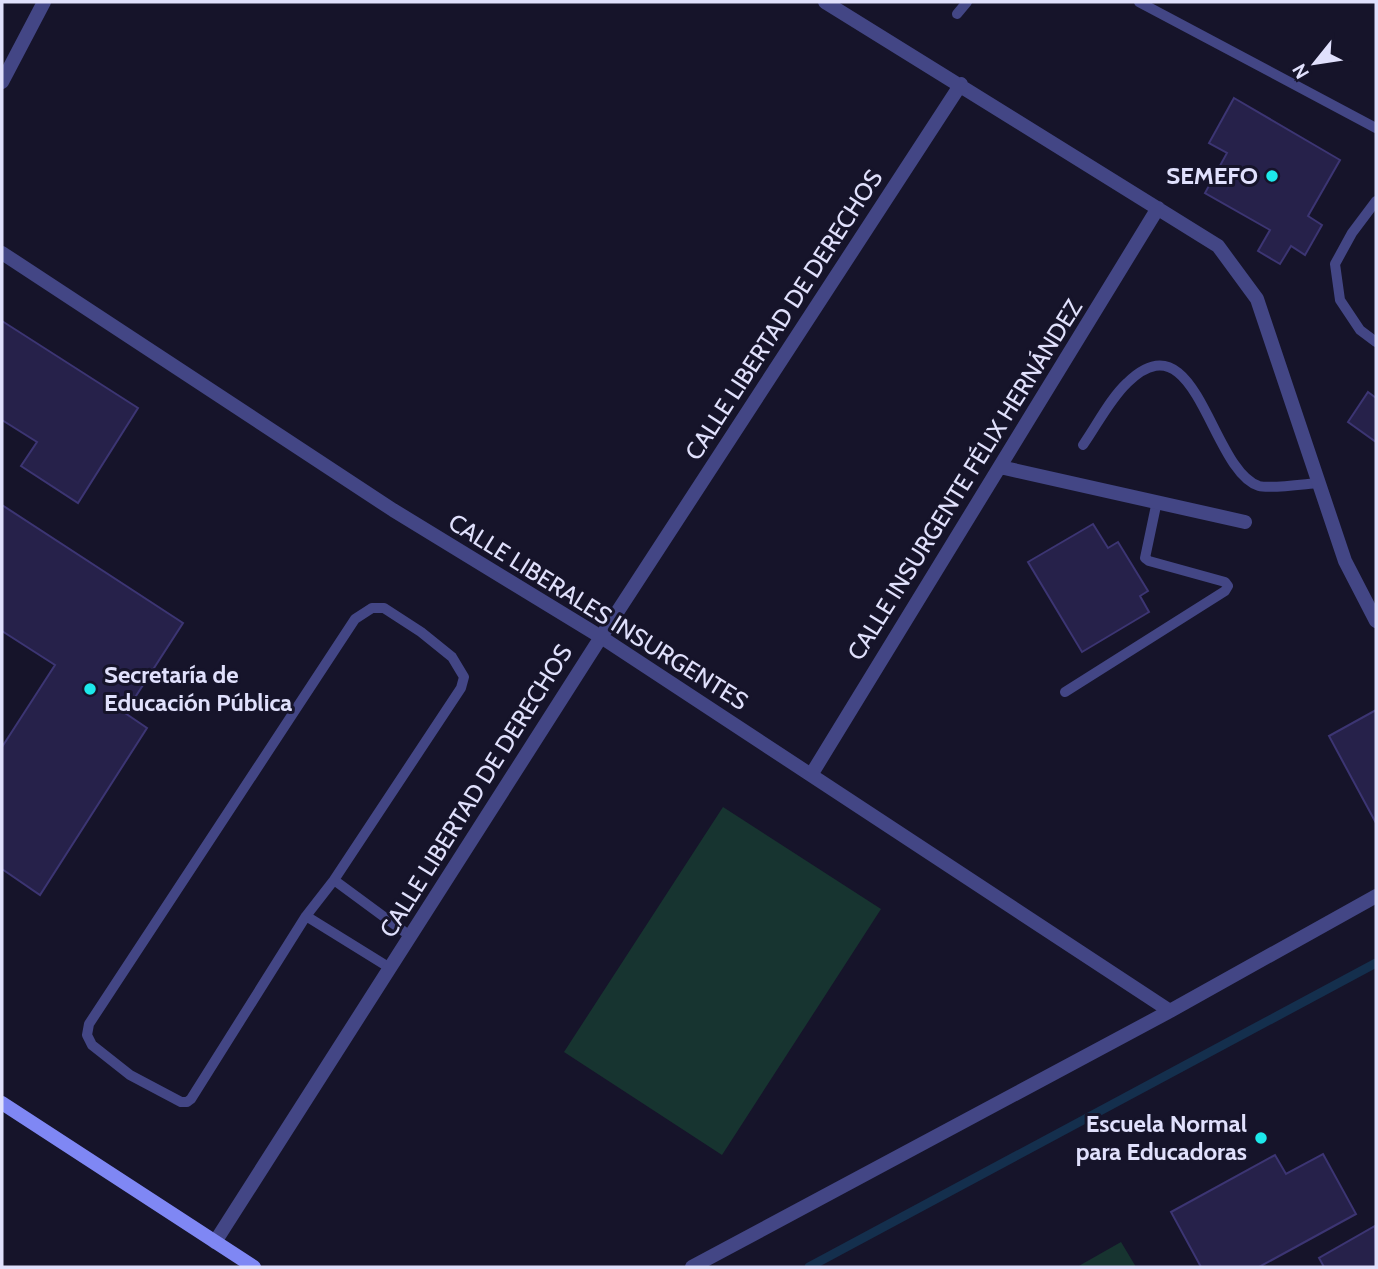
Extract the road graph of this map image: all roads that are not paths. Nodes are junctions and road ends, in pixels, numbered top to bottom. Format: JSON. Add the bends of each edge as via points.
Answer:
{"nodes":[{"id":1,"x":44,"y":2,"type":"edge"},
{"id":2,"x":825,"y":2,"type":"edge"},
{"id":3,"x":967,"y":2,"type":"edge"},
{"id":4,"x":1139,"y":2,"type":"edge"},
{"id":5,"x":957,"y":14,"type":"dead end"},
{"id":6,"x":2,"y":82,"type":"edge"},
{"id":7,"x":961,"y":84,"type":"junction"},
{"id":8,"x":1376,"y":128,"type":"edge"},
{"id":9,"x":1376,"y":201,"type":"edge"},
{"id":10,"x":1158,"y":208,"type":"junction"},
{"id":11,"x":2,"y":253,"type":"edge"},
{"id":12,"x":1376,"y":342,"type":"edge"},
{"id":13,"x":1083,"y":445,"type":"dead end"},
{"id":14,"x":1000,"y":467,"type":"junction"},
{"id":15,"x":1318,"y":483,"type":"junction"},
{"id":16,"x":1157,"y":501,"type":"junction"},
{"id":17,"x":1245,"y":522,"type":"dead end"},
{"id":18,"x":1376,"y":621,"type":"edge"},
{"id":19,"x":601,"y":637,"type":"junction"},
{"id":20,"x":1065,"y":692,"type":"dead end"},
{"id":21,"x":811,"y":775,"type":"junction"},
{"id":22,"x":334,"y":880,"type":"junction"},
{"id":23,"x":1376,"y":896,"type":"edge"},
{"id":24,"x":306,"y":916,"type":"junction"},
{"id":25,"x":410,"y":936,"type":"junction"},
{"id":26,"x":390,"y":968,"type":"junction"},
{"id":27,"x":1170,"y":1011,"type":"junction"},
{"id":28,"x":2,"y":1103,"type":"edge"},
{"id":29,"x":215,"y":1242,"type":"junction"},
{"id":30,"x":254,"y":1267,"type":"edge"},
{"id":31,"x":692,"y":1267,"type":"edge"}],
"edges":[{"from":1,"to":6,"type":"street"},
{"from":2,"to":7,"type":"street"},
{"from":3,"to":5,"type":"lane"},
{"from":4,"to":8,"type":"lane"},
{"from":7,"to":10,"type":"street"},
{"from":7,"to":19,"type":"street","name":"CALLE LIBERTAD DE DERECHOS"},
{"from":9,"to":12,"type":"lane","via":[[1335,264],[1340,300],[1360,330]]},
{"from":10,"to":14,"type":"street","name":"CALLE INSURGENTE FÉLIX HERNÁNDEZ"},
{"from":10,"to":15,"type":"street","via":[[1218,246],[1257,299]]},
{"from":11,"to":19,"type":"street","name":"CALLE LIBERALES INSURGENTES","via":[[393,510]]},
{"from":13,"to":15,"type":"lane","via":[[1125,384],[1143,370],[1161,365],[1179,372],[1192,386],[1242,477],[1260,486]]},
{"from":14,"to":16,"type":"street"},
{"from":14,"to":21,"type":"street","name":"CALLE INSURGENTE FÉLIX HERNÁNDEZ"},
{"from":15,"to":18,"type":"street","via":[[1345,561]]},
{"from":16,"to":17,"type":"street"},
{"from":16,"to":20,"type":"lane","via":[[1145,558],[1228,586]]},
{"from":19,"to":21,"type":"street","name":"CALLE LIBERALES INSURGENTES"},
{"from":19,"to":25,"type":"street","name":"CALLE LIBERTAD DE DERECHOS"},
{"from":21,"to":27,"type":"street","name":"CALLE LIBERALES INSURGENTES"},
{"from":22,"to":24,"type":"lane"},
{"from":22,"to":24,"type":"lane","via":[[464,677],[452,657],[384,608],[372,608],[355,619],[89,1024],[87,1035],[92,1045],[130,1075],[187,1102]]},
{"from":22,"to":25,"type":"lane"},
{"from":23,"to":27,"type":"street"},
{"from":24,"to":26,"type":"lane"},
{"from":25,"to":26,"type":"street","name":"CALLE LIBERTAD DE DERECHOS"},
{"from":26,"to":29,"type":"street","name":"CALLE LIBERTAD DE DERECHOS"},
{"from":27,"to":31,"type":"street"},
{"from":28,"to":29,"type":"street"},
{"from":29,"to":30,"type":"street"}]}
